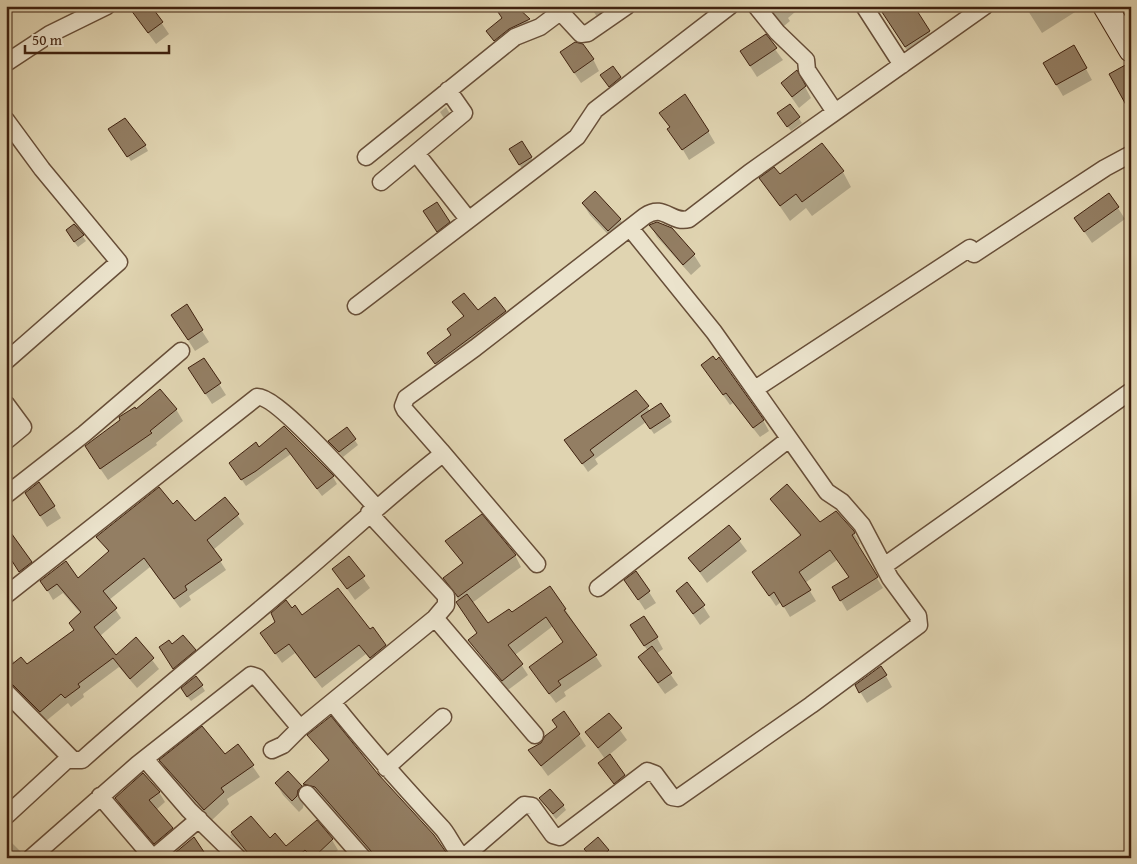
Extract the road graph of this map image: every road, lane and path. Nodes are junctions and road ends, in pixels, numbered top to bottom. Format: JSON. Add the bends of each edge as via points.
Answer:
{"nodes":[{"id":1,"x":107,"y":6,"type":"edge"},
{"id":2,"x":627,"y":6,"type":"edge"},
{"id":3,"x":730,"y":6,"type":"edge"},
{"id":4,"x":756,"y":6,"type":"edge"},
{"id":5,"x":864,"y":6,"type":"edge"},
{"id":6,"x":985,"y":6,"type":"edge"},
{"id":7,"x":1109,"y":8,"type":"edge"},
{"id":8,"x":558,"y":9,"type":"edge"},
{"id":9,"x":1131,"y":50,"type":"edge"},
{"id":10,"x":6,"y":63,"type":"edge"},
{"id":11,"x":902,"y":65,"type":"junction"},
{"id":12,"x":448,"y":90,"type":"junction"},
{"id":13,"x":835,"y":112,"type":"junction"},
{"id":14,"x":6,"y":120,"type":"edge"},
{"id":15,"x":416,"y":153,"type":"junction"},
{"id":16,"x":1131,"y":154,"type":"edge"},
{"id":17,"x":366,"y":157,"type":"dead end"},
{"id":18,"x":381,"y":182,"type":"dead end"},
{"id":19,"x":468,"y":218,"type":"junction"},
{"id":20,"x":630,"y":228,"type":"junction"},
{"id":21,"x":356,"y":306,"type":"dead end"},
{"id":22,"x":181,"y":351,"type":"dead end"},
{"id":23,"x":6,"y":361,"type":"edge"},
{"id":24,"x":754,"y":389,"type":"junction"},
{"id":25,"x":1131,"y":391,"type":"edge"},
{"id":26,"x":6,"y":404,"type":"edge"},
{"id":27,"x":789,"y":439,"type":"junction"},
{"id":28,"x":6,"y":441,"type":"edge"},
{"id":29,"x":441,"y":451,"type":"junction"},
{"id":30,"x":6,"y":495,"type":"edge"},
{"id":31,"x":373,"y":510,"type":"junction"},
{"id":32,"x":537,"y":564,"type":"dead end"},
{"id":33,"x":884,"y":566,"type":"junction"},
{"id":34,"x":598,"y":588,"type":"dead end"},
{"id":35,"x":6,"y":595,"type":"edge"},
{"id":36,"x":435,"y":618,"type":"junction"},
{"id":37,"x":6,"y":692,"type":"edge"},
{"id":38,"x":333,"y":703,"type":"junction"},
{"id":39,"x":443,"y":717,"type":"dead end"},
{"id":40,"x":299,"y":729,"type":"junction"},
{"id":41,"x":535,"y":735,"type":"dead end"},
{"id":42,"x":272,"y":750,"type":"dead end"},
{"id":43,"x":70,"y":757,"type":"junction"},
{"id":44,"x":145,"y":759,"type":"junction"},
{"id":45,"x":386,"y":768,"type":"junction"},
{"id":46,"x":307,"y":794,"type":"dead end"},
{"id":47,"x":100,"y":796,"type":"junction"},
{"id":48,"x":6,"y":816,"type":"edge"},
{"id":49,"x":199,"y":819,"type":"junction"},
{"id":50,"x":463,"y":857,"type":"edge"},
{"id":51,"x":31,"y":858,"type":"edge"},
{"id":52,"x":153,"y":858,"type":"edge"},
{"id":53,"x":238,"y":858,"type":"edge"},
{"id":54,"x":363,"y":858,"type":"edge"}],
"edges":[{"from":1,"to":10,"type":"street","via":[[50,34]]},
{"from":2,"to":8,"type":"street","via":[[584,34],[579,33]]},
{"from":3,"to":19,"type":"street","via":[[595,110],[577,137]]},
{"from":4,"to":13,"type":"street","via":[[806,60],[808,70]]},
{"from":5,"to":11,"type":"street"},
{"from":6,"to":11,"type":"street"},
{"from":7,"to":9,"type":"street"},
{"from":8,"to":12,"type":"street","via":[[540,27],[515,37]]},
{"from":11,"to":13,"type":"street"},
{"from":12,"to":15,"type":"street","via":[[464,113]]},
{"from":12,"to":17,"type":"street"},
{"from":13,"to":20,"type":"street","via":[[689,218],[684,220],[652,211]]},
{"from":14,"to":23,"type":"street","via":[[119,262]]},
{"from":15,"to":18,"type":"street"},
{"from":15,"to":19,"type":"street"},
{"from":16,"to":24,"type":"street"},
{"from":19,"to":21,"type":"street"},
{"from":20,"to":24,"type":"street","via":[[714,332]]},
{"from":20,"to":29,"type":"street","via":[[406,398],[405,410]]},
{"from":22,"to":30,"type":"street"},
{"from":24,"to":27,"type":"street"},
{"from":25,"to":33,"type":"street"},
{"from":26,"to":28,"type":"street","via":[[23,427]]},
{"from":27,"to":33,"type":"street","via":[[828,492],[842,502],[862,525]]},
{"from":27,"to":34,"type":"street"},
{"from":29,"to":31,"type":"street","via":[[440,456]]},
{"from":29,"to":32,"type":"street"},
{"from":31,"to":35,"type":"street","via":[[289,416],[265,398],[257,397]]},
{"from":31,"to":36,"type":"street","via":[[446,596],[446,605]]},
{"from":31,"to":43,"type":"street","via":[[82,760]]},
{"from":33,"to":50,"type":"street","via":[[918,616],[920,621],[916,629],[681,796],[672,797],[655,774],[647,771],[558,838],[532,806],[524,805]]},
{"from":36,"to":38,"type":"street"},
{"from":36,"to":41,"type":"street"},
{"from":37,"to":43,"type":"street"},
{"from":38,"to":40,"type":"street"},
{"from":38,"to":45,"type":"street"},
{"from":39,"to":45,"type":"street"},
{"from":40,"to":42,"type":"street"},
{"from":40,"to":44,"type":"street","via":[[257,677],[251,675]]},
{"from":43,"to":48,"type":"street"},
{"from":44,"to":47,"type":"street"},
{"from":44,"to":49,"type":"street"},
{"from":45,"to":50,"type":"street","via":[[444,831]]},
{"from":46,"to":54,"type":"street"},
{"from":47,"to":51,"type":"street"},
{"from":47,"to":52,"type":"street"},
{"from":49,"to":52,"type":"street"},
{"from":49,"to":53,"type":"street"}]}
